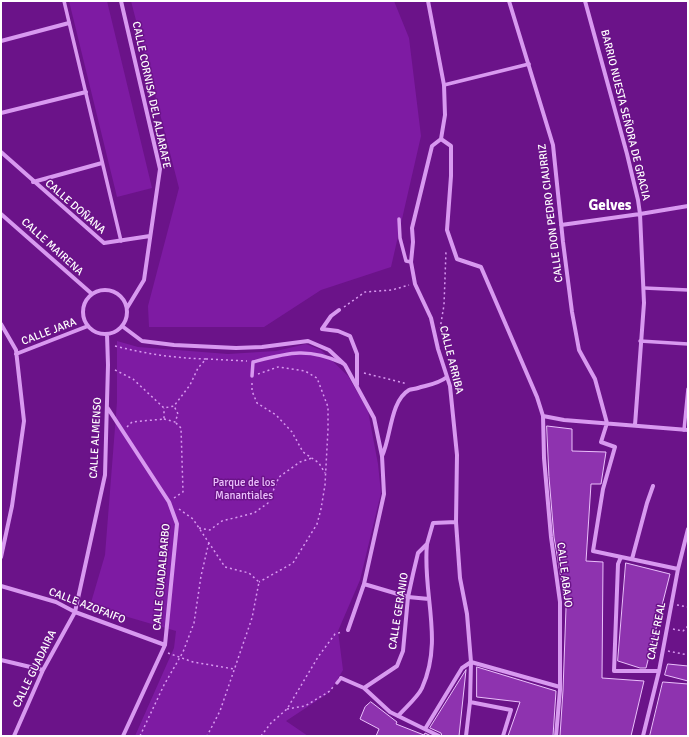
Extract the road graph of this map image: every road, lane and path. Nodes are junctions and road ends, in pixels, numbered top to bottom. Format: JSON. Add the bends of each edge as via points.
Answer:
{"nodes":[{"id":1,"x":64,"y":1,"type":"edge"},
{"id":2,"x":121,"y":1,"type":"edge"},
{"id":3,"x":428,"y":1,"type":"edge"},
{"id":4,"x":509,"y":1,"type":"edge"},
{"id":5,"x":585,"y":1,"type":"edge"},
{"id":6,"x":69,"y":23,"type":"junction"},
{"id":7,"x":1,"y":41,"type":"edge"},
{"id":8,"x":529,"y":64,"type":"junction"},
{"id":9,"x":444,"y":85,"type":"junction"},
{"id":10,"x":86,"y":92,"type":"junction"},
{"id":11,"x":1,"y":113,"type":"edge"},
{"id":12,"x":442,"y":139,"type":"junction"},
{"id":13,"x":1,"y":152,"type":"edge"},
{"id":14,"x":102,"y":163,"type":"junction"},
{"id":15,"x":33,"y":182,"type":"junction"},
{"id":16,"x":688,"y":206,"type":"edge"},
{"id":17,"x":1,"y":214,"type":"edge"},
{"id":18,"x":640,"y":214,"type":"junction"},
{"id":19,"x":399,"y":219,"type":"dead end"},
{"id":20,"x":561,"y":225,"type":"junction"},
{"id":21,"x":150,"y":236,"type":"junction"},
{"id":22,"x":450,"y":238,"type":"junction"},
{"id":23,"x":121,"y":241,"type":"junction"},
{"id":24,"x":411,"y":262,"type":"junction"},
{"id":25,"x":415,"y":284,"type":"junction"},
{"id":26,"x":644,"y":288,"type":"junction"},
{"id":27,"x":688,"y":290,"type":"edge"},
{"id":28,"x":92,"y":294,"type":"junction"},
{"id":29,"x":126,"y":308,"type":"junction"},
{"id":30,"x":339,"y":310,"type":"joint"},
{"id":31,"x":1,"y":324,"type":"edge"},
{"id":32,"x":88,"y":326,"type":"junction"},
{"id":33,"x":122,"y":326,"type":"junction"},
{"id":34,"x":435,"y":331,"type":"junction"},
{"id":35,"x":107,"y":334,"type":"junction"},
{"id":36,"x":640,"y":341,"type":"junction"},
{"id":37,"x":107,"y":344,"type":"junction"},
{"id":38,"x":688,"y":344,"type":"edge"},
{"id":39,"x":16,"y":354,"type":"junction"},
{"id":40,"x":206,"y":359,"type":"junction"},
{"id":41,"x":253,"y":362,"type":"junction"},
{"id":42,"x":345,"y":365,"type":"junction"},
{"id":43,"x":108,"y":366,"type":"junction"},
{"id":44,"x":358,"y":372,"type":"junction"},
{"id":45,"x":252,"y":376,"type":"junction"},
{"id":46,"x":447,"y":378,"type":"junction"},
{"id":47,"x":357,"y":385,"type":"junction"},
{"id":48,"x":688,"y":389,"type":"edge"},
{"id":49,"x":409,"y":390,"type":"junction"},
{"id":50,"x":174,"y":406,"type":"junction"},
{"id":51,"x":107,"y":407,"type":"junction"},
{"id":52,"x":164,"y":408,"type":"junction"},
{"id":53,"x":543,"y":416,"type":"junction"},
{"id":54,"x":164,"y":419,"type":"junction"},
{"id":55,"x":175,"y":422,"type":"junction"},
{"id":56,"x":607,"y":423,"type":"junction"},
{"id":57,"x":634,"y":425,"type":"junction"},
{"id":58,"x":686,"y":430,"type":"edge"},
{"id":59,"x":123,"y":431,"type":"junction"},
{"id":60,"x":382,"y":456,"type":"junction"},
{"id":61,"x":312,"y":458,"type":"junction"},
{"id":62,"x":325,"y":473,"type":"junction"},
{"id":63,"x":653,"y":486,"type":"dead end"},
{"id":64,"x":169,"y":502,"type":"junction"},
{"id":65,"x":456,"y":522,"type":"junction"},
{"id":66,"x":199,"y":528,"type":"junction"},
{"id":67,"x":688,"y":528,"type":"edge"},
{"id":68,"x":209,"y":542,"type":"junction"},
{"id":69,"x":427,"y":544,"type":"junction"},
{"id":70,"x":1,"y":557,"type":"edge"},
{"id":71,"x":621,"y":557,"type":"junction"},
{"id":72,"x":632,"y":559,"type":"junction"},
{"id":73,"x":678,"y":569,"type":"junction"},
{"id":74,"x":258,"y":582,"type":"junction"},
{"id":75,"x":364,"y":584,"type":"junction"},
{"id":76,"x":1,"y":586,"type":"edge"},
{"id":77,"x":408,"y":597,"type":"junction"},
{"id":78,"x":429,"y":599,"type":"junction"},
{"id":79,"x":671,"y":604,"type":"junction"},
{"id":80,"x":688,"y":607,"type":"edge"},
{"id":81,"x":75,"y":612,"type":"junction"},
{"id":82,"x":688,"y":626,"type":"edge"},
{"id":83,"x":667,"y":627,"type":"junction"},
{"id":84,"x":348,"y":630,"type":"joint"},
{"id":85,"x":165,"y":644,"type":"junction"},
{"id":86,"x":663,"y":650,"type":"junction"},
{"id":87,"x":162,"y":651,"type":"junction"},
{"id":88,"x":688,"y":655,"type":"edge"},
{"id":89,"x":181,"y":656,"type":"junction"},
{"id":90,"x":1,"y":660,"type":"edge"},
{"id":91,"x":471,"y":662,"type":"junction"},
{"id":92,"x":234,"y":669,"type":"junction"},
{"id":93,"x":43,"y":670,"type":"junction"},
{"id":94,"x":659,"y":671,"type":"junction"},
{"id":95,"x":341,"y":678,"type":"joint"},
{"id":96,"x":337,"y":683,"type":"joint"},
{"id":97,"x":364,"y":688,"type":"junction"},
{"id":98,"x":560,"y":688,"type":"junction"},
{"id":99,"x":470,"y":702,"type":"junction"},
{"id":100,"x":287,"y":709,"type":"junction"},
{"id":101,"x":398,"y":716,"type":"junction"},
{"id":102,"x":425,"y":729,"type":"junction"},
{"id":103,"x":14,"y":736,"type":"edge"},
{"id":104,"x":123,"y":736,"type":"edge"},
{"id":105,"x":140,"y":736,"type":"edge"},
{"id":106,"x":207,"y":736,"type":"edge"},
{"id":107,"x":262,"y":736,"type":"edge"},
{"id":108,"x":439,"y":736,"type":"edge"},
{"id":109,"x":466,"y":736,"type":"edge"},
{"id":110,"x":503,"y":736,"type":"edge"},
{"id":111,"x":556,"y":736,"type":"edge"},
{"id":112,"x":643,"y":736,"type":"edge"}],
"edges":[{"from":1,"to":6,"type":"street"},
{"from":2,"to":21,"type":"street","name":"CALLE CORNISA DEL ALJARAFE","via":[[160,169]]},
{"from":3,"to":9,"type":"street"},
{"from":4,"to":8,"type":"street","name":"CALLE DON PEDRO CIAURRIZ"},
{"from":5,"to":18,"type":"street","name":"BARRIO NUESTA SEÑORA DE GRACIA","via":[[627,154]]},
{"from":6,"to":7,"type":"street"},
{"from":6,"to":10,"type":"street"},
{"from":8,"to":9,"type":"street"},
{"from":8,"to":20,"type":"street","name":"CALLE DON PEDRO CIAURRIZ","via":[[553,145]]},
{"from":9,"to":12,"type":"street","via":[[445,115]]},
{"from":10,"to":11,"type":"street"},
{"from":10,"to":14,"type":"street"},
{"from":12,"to":22,"type":"street","via":[[451,146],[447,230]]},
{"from":12,"to":24,"type":"street","name":"CALLE ARRIBA","via":[[432,146],[412,228]]},
{"from":13,"to":15,"type":"street","name":"CALLE DOÑANA"},
{"from":14,"to":15,"type":"street"},
{"from":14,"to":23,"type":"street"},
{"from":15,"to":23,"type":"street","name":"CALLE DOÑANA","via":[[104,244]]},
{"from":16,"to":18,"type":"street"},
{"from":17,"to":28,"type":"street","name":"CALLE MAIRENA"},
{"from":18,"to":20,"type":"street"},
{"from":18,"to":26,"type":"street","name":"BARRIO NUESTA SEÑORA DE GRACIA"},
{"from":19,"to":24,"type":"street","via":[[400,238],[406,261]]},
{"from":20,"to":56,"type":"street","name":"CALLE DON PEDRO CIAURRIZ","via":[[579,350],[595,379]]},
{"from":21,"to":23,"type":"street","name":"CALLE DOÑANA"},
{"from":21,"to":29,"type":"street","name":"CALLE CORNISA DEL ALJARAFE","via":[[144,280]]},
{"from":22,"to":34,"type":"path","via":[[445,255],[441,328]]},
{"from":22,"to":53,"type":"street","name":"CALLE ABAJO","via":[[457,259],[481,267]]},
{"from":24,"to":25,"type":"street","name":"CALLE ARRIBA"},
{"from":25,"to":30,"type":"path","via":[[392,290],[365,292]]},
{"from":25,"to":34,"type":"street","name":"CALLE ARRIBA"},
{"from":26,"to":27,"type":"street"},
{"from":26,"to":36,"type":"street","name":"BARRIO NUESTA SEÑORA DE GRACIA"},
{"from":28,"to":29,"type":"street","via":[[106,290],[113,292],[124,301]]},
{"from":28,"to":32,"type":"street","via":[[86,300],[83,313]]},
{"from":29,"to":33,"type":"street","via":[[127,315]]},
{"from":30,"to":44,"type":"street","via":[[322,329],[350,336],[357,354]]},
{"from":31,"to":39,"type":"street"},
{"from":32,"to":35,"type":"street","via":[[100,334]]},
{"from":32,"to":39,"type":"street","name":"CALLE JARA"},
{"from":33,"to":35,"type":"street"},
{"from":33,"to":42,"type":"street","via":[[142,341],[174,345],[236,348],[308,340],[329,350]]},
{"from":34,"to":46,"type":"street","name":"CALLE ARRIBA"},
{"from":35,"to":37,"type":"street","name":"CALLE ALMENSO"},
{"from":36,"to":38,"type":"street"},
{"from":36,"to":57,"type":"street","name":"BARRIO NUESTA SEÑORA DE GRACIA"},
{"from":37,"to":40,"type":"path","via":[[176,358]]},
{"from":37,"to":43,"type":"street","name":"CALLE ALMENSO"},
{"from":39,"to":70,"type":"street","via":[[24,421],[12,506]]},
{"from":40,"to":41,"type":"path"},
{"from":40,"to":50,"type":"path"},
{"from":41,"to":42,"type":"street","via":[[294,352],[313,353]]},
{"from":41,"to":45,"type":"street"},
{"from":42,"to":47,"type":"street"},
{"from":43,"to":51,"type":"street","name":"CALLE ALMENSO"},
{"from":43,"to":52,"type":"path","via":[[133,379]]},
{"from":44,"to":47,"type":"street"},
{"from":44,"to":49,"type":"path","via":[[404,383]]},
{"from":45,"to":61,"type":"path","via":[[252,391],[257,403],[276,415],[292,432],[303,452]]},
{"from":45,"to":62,"type":"path","via":[[278,367],[305,371],[317,378],[328,406]]},
{"from":46,"to":49,"type":"street"},
{"from":46,"to":65,"type":"street","name":"CALLE ARRIBA","via":[[457,455]]},
{"from":47,"to":60,"type":"street","via":[[374,418]]},
{"from":48,"to":58,"type":"street"},
{"from":49,"to":60,"type":"street","via":[[400,399],[394,413],[387,447]]},
{"from":50,"to":52,"type":"path"},
{"from":50,"to":55,"type":"path","via":[[178,414]]},
{"from":51,"to":59,"type":"street","name":"CALLE GUADALBARBO"},
{"from":51,"to":81,"type":"street","name":"CALLE ALMENSO","via":[[105,475]]},
{"from":52,"to":54,"type":"path"},
{"from":53,"to":56,"type":"street"},
{"from":53,"to":98,"type":"street","name":"CALLE ABAJO","via":[[551,537],[560,602]]},
{"from":54,"to":55,"type":"path"},
{"from":54,"to":59,"type":"path","via":[[132,422]]},
{"from":55,"to":64,"type":"path","via":[[181,428],[182,492]]},
{"from":56,"to":57,"type":"street"},
{"from":56,"to":71,"type":"street","via":[[601,442],[615,447],[603,489],[593,551]]},
{"from":57,"to":58,"type":"street"},
{"from":59,"to":64,"type":"street","name":"CALLE GUADALBARBO"},
{"from":60,"to":75,"type":"street","via":[[384,494]]},
{"from":61,"to":62,"type":"path","via":[[319,463]]},
{"from":61,"to":66,"type":"path","via":[[300,462],[279,477],[268,502],[254,513],[222,521],[210,530]]},
{"from":62,"to":74,"type":"path","via":[[317,524],[306,543],[293,563]]},
{"from":63,"to":72,"type":"street"},
{"from":64,"to":66,"type":"path","via":[[193,519]]},
{"from":64,"to":85,"type":"street","name":"CALLE GUADALBARBO","via":[[177,524]]},
{"from":65,"to":69,"type":"street","name":"CALLE GERANIO","via":[[433,522]]},
{"from":65,"to":91,"type":"street","name":"CALLE ARRIBA"},
{"from":66,"to":68,"type":"path"},
{"from":67,"to":73,"type":"street","name":"CALLE REAL"},
{"from":68,"to":74,"type":"path","via":[[225,567],[249,573]]},
{"from":68,"to":89,"type":"path","via":[[194,623]]},
{"from":69,"to":77,"type":"street","name":"CALLE GERANIO","via":[[418,553]]},
{"from":69,"to":78,"type":"street"},
{"from":71,"to":72,"type":"street"},
{"from":71,"to":94,"type":"street","via":[[618,564],[614,671]]},
{"from":72,"to":73,"type":"street"},
{"from":73,"to":79,"type":"street","name":"CALLE REAL"},
{"from":74,"to":92,"type":"path","via":[[252,618]]},
{"from":75,"to":77,"type":"street"},
{"from":75,"to":84,"type":"street"},
{"from":76,"to":81,"type":"street","name":"CALLE AZOFAIFO","via":[[56,602]]},
{"from":77,"to":78,"type":"street"},
{"from":77,"to":97,"type":"street","name":"CALLE GERANIO","via":[[403,651],[397,666]]},
{"from":78,"to":101,"type":"street","via":[[432,618],[431,660],[422,689]]},
{"from":79,"to":80,"type":"path"},
{"from":79,"to":83,"type":"street","name":"CALLE REAL"},
{"from":81,"to":85,"type":"street","name":"CALLE AZOFAIFO"},
{"from":81,"to":93,"type":"street","name":"CALLE GUADAIRA"},
{"from":82,"to":83,"type":"path","via":[[683,632]]},
{"from":83,"to":86,"type":"street","name":"CALLE REAL"},
{"from":84,"to":100,"type":"path","via":[[335,634]]},
{"from":85,"to":87,"type":"street","name":"CALLE GUADALBARBO"},
{"from":86,"to":88,"type":"path"},
{"from":86,"to":94,"type":"street","name":"CALLE REAL"},
{"from":87,"to":89,"type":"path"},
{"from":87,"to":104,"type":"street","name":"CALLE GUADALBARBO"},
{"from":89,"to":92,"type":"path","via":[[193,662]]},
{"from":89,"to":105,"type":"path"},
{"from":90,"to":93,"type":"street"},
{"from":91,"to":98,"type":"street"},
{"from":91,"to":99,"type":"street","name":"CALLE ARRIBA"},
{"from":91,"to":102,"type":"street","via":[[462,668]]},
{"from":92,"to":106,"type":"path","via":[[220,711]]},
{"from":93,"to":103,"type":"street","name":"CALLE GUADAIRA"},
{"from":94,"to":112,"type":"street","name":"CALLE REAL"},
{"from":95,"to":96,"type":"street"},
{"from":95,"to":97,"type":"street"},
{"from":96,"to":100,"type":"path","via":[[330,691],[305,706]]},
{"from":97,"to":101,"type":"street"},
{"from":98,"to":111,"type":"street","name":"CALLE ABAJO"},
{"from":99,"to":109,"type":"street","name":"CALLE ARRIBA"},
{"from":99,"to":110,"type":"street","via":[[511,710]]},
{"from":100,"to":107,"type":"path","via":[[271,723]]},
{"from":101,"to":102,"type":"street"},
{"from":102,"to":108,"type":"street"}]}
